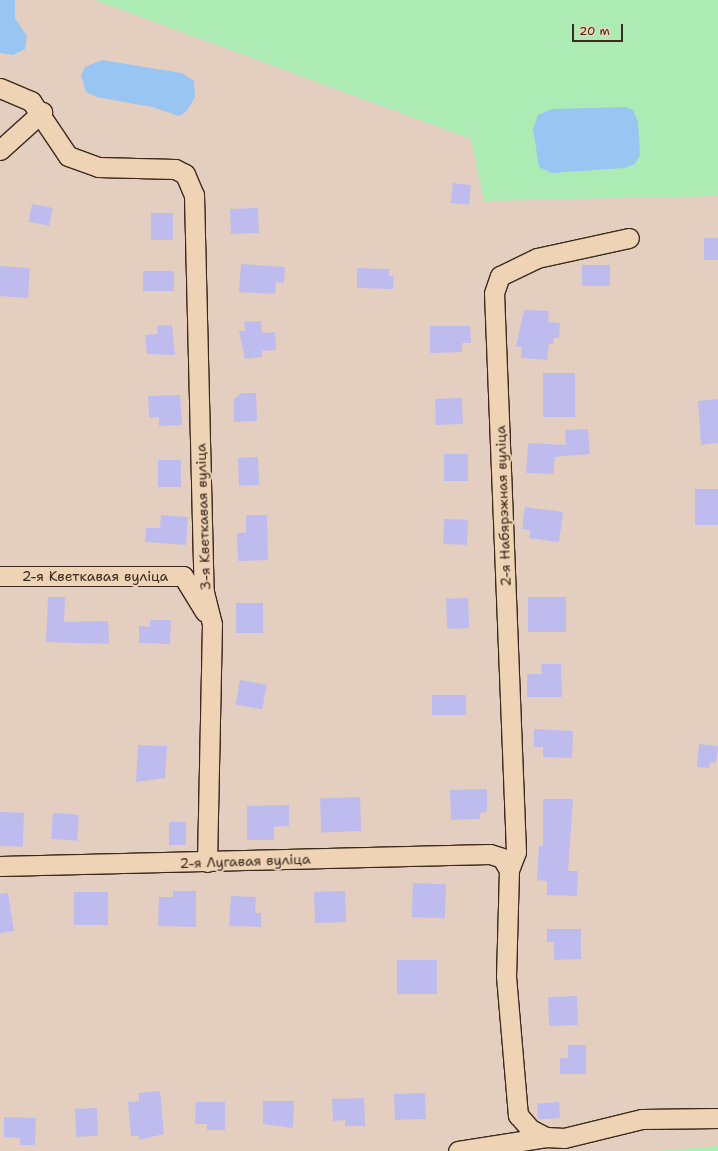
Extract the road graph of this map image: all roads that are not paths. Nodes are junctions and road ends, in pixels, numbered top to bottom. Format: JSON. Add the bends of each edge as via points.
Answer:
{"nodes":[{"id":1,"x":0,"y":88,"type":"edge"},
{"id":2,"x":42,"y":112,"type":"junction"},
{"id":3,"x":0,"y":150,"type":"edge"},
{"id":4,"x":629,"y":238,"type":"dead end"},
{"id":5,"x":0,"y":576,"type":"edge"},
{"id":6,"x":212,"y":624,"type":"junction"},
{"id":7,"x":208,"y":862,"type":"junction"},
{"id":8,"x":0,"y":866,"type":"edge"},
{"id":9,"x":509,"y":870,"type":"junction"},
{"id":10,"x":718,"y":1118,"type":"edge"},
{"id":11,"x":546,"y":1137,"type":"junction"},
{"id":12,"x":458,"y":1151,"type":"edge"}],
"edges":[{"from":1,"to":2,"type":"street","name":"3-я Кветкавая вуліца","via":[[31,101]]},
{"from":2,"to":3,"type":"street"},
{"from":2,"to":6,"type":"street","name":"3-я Кветкавая вуліца","via":[[68,156],[98,167],[175,168],[186,174],[194,195],[204,592]]},
{"from":4,"to":9,"type":"street","name":"2-я Набярэжная вуліца","via":[[537,258],[500,276],[494,293],[516,852]]},
{"from":5,"to":6,"type":"street","name":"2-я Кветкавая вуліца","via":[[182,576]]},
{"from":6,"to":7,"type":"street","name":"3-я Кветкавая вуліца"},
{"from":7,"to":8,"type":"street","name":"2-я Лугавая вуліца"},
{"from":7,"to":9,"type":"street","name":"2-я Лугавая вуліца","via":[[490,854],[502,858]]},
{"from":9,"to":11,"type":"street","name":"2-я Набярэжная вуліца","via":[[506,976],[518,1114],[530,1129]]},
{"from":10,"to":11,"type":"street","name":"2-я Набярэжная вуліца","via":[[642,1119],[564,1138]]},
{"from":11,"to":12,"type":"street"}]}
